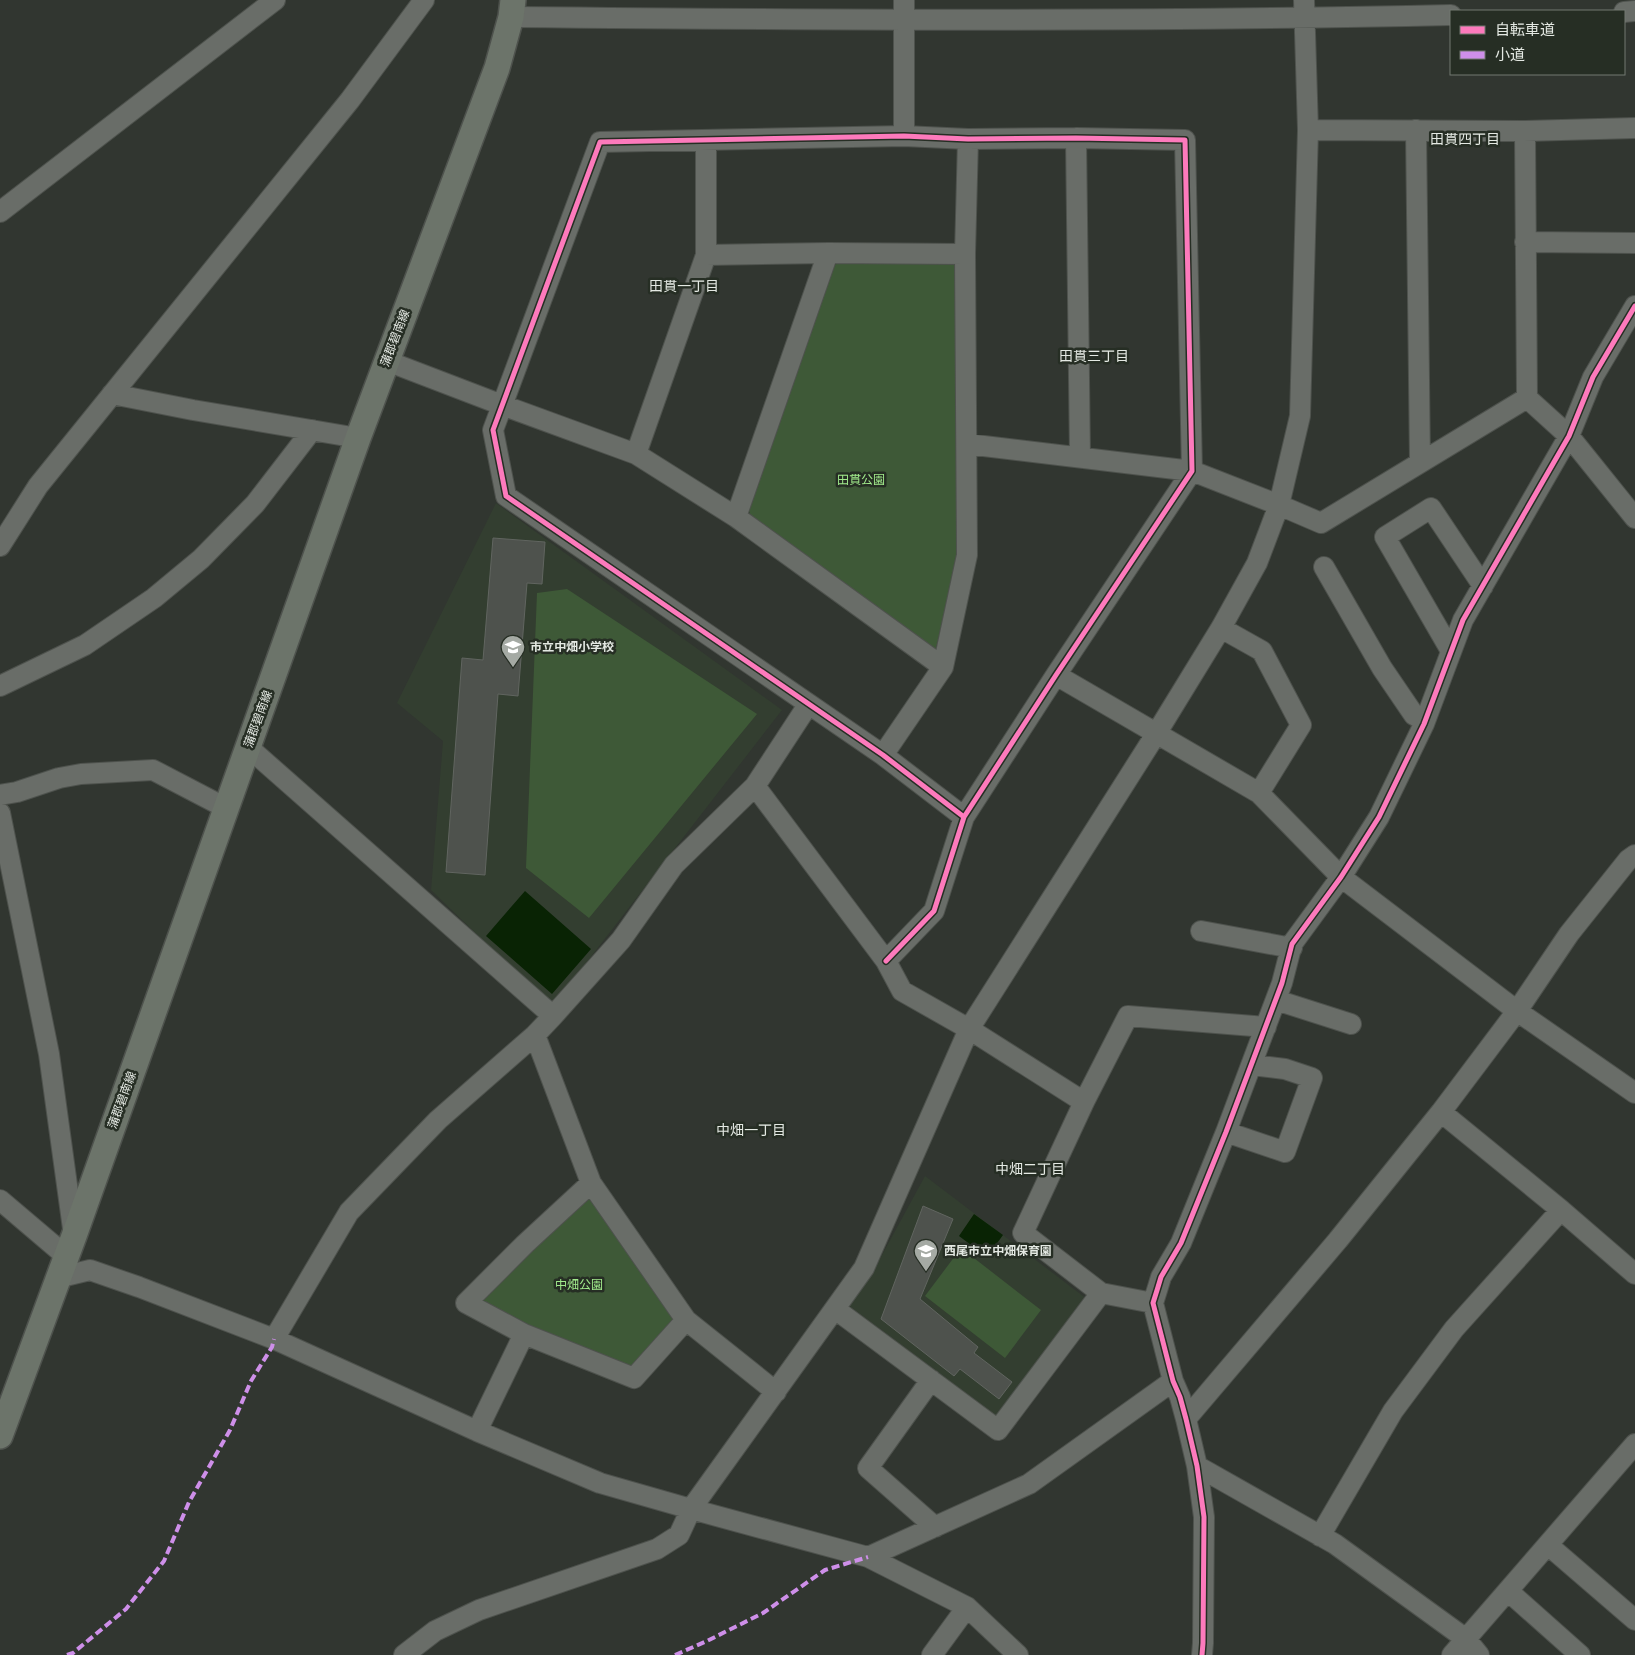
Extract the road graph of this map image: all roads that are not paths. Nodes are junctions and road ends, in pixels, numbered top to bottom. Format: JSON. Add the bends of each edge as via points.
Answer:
{"nodes":[{"id":1,"x":424,"y":0,"type":"edge"},
{"id":2,"x":904,"y":0,"type":"edge"},
{"id":3,"x":270,"y":1,"type":"edge"},
{"id":4,"x":512,"y":8,"type":"edge"},
{"id":5,"x":1304,"y":9,"type":"edge"},
{"id":6,"x":1450,"y":15,"type":"edge"},
{"id":7,"x":905,"y":20,"type":"junction"},
{"id":8,"x":1635,"y":128,"type":"edge"},
{"id":9,"x":1308,"y":130,"type":"junction"},
{"id":10,"x":1416,"y":130,"type":"junction"},
{"id":11,"x":1525,"y":131,"type":"junction"},
{"id":12,"x":904,"y":136,"type":"junction"},
{"id":13,"x":1076,"y":138,"type":"junction"},
{"id":14,"x":968,"y":139,"type":"junction"},
{"id":15,"x":706,"y":141,"type":"junction"},
{"id":16,"x":0,"y":212,"type":"edge"},
{"id":17,"x":1526,"y":242,"type":"junction"},
{"id":18,"x":1635,"y":243,"type":"edge"},
{"id":19,"x":828,"y":253,"type":"junction"},
{"id":20,"x":966,"y":254,"type":"junction"},
{"id":21,"x":706,"y":255,"type":"junction"},
{"id":22,"x":1635,"y":306,"type":"edge"},
{"id":23,"x":386,"y":361,"type":"junction"},
{"id":24,"x":112,"y":394,"type":"junction"},
{"id":25,"x":1527,"y":398,"type":"junction"},
{"id":26,"x":502,"y":405,"type":"junction"},
{"id":27,"x":312,"y":430,"type":"junction"},
{"id":28,"x":1569,"y":436,"type":"junction"},
{"id":29,"x":358,"y":438,"type":"junction"},
{"id":30,"x":967,"y":444,"type":"junction"},
{"id":31,"x":636,"y":454,"type":"junction"},
{"id":32,"x":1080,"y":457,"type":"junction"},
{"id":33,"x":1420,"y":462,"type":"junction"},
{"id":34,"x":1192,"y":471,"type":"junction"},
{"id":35,"x":1279,"y":505,"type":"junction"},
{"id":36,"x":736,"y":517,"type":"junction"},
{"id":37,"x":1635,"y":518,"type":"edge"},
{"id":38,"x":0,"y":546,"type":"edge"},
{"id":39,"x":1324,"y":567,"type":"dead end"},
{"id":40,"x":1483,"y":586,"type":"junction"},
{"id":41,"x":1221,"y":628,"type":"junction"},
{"id":42,"x":1452,"y":651,"type":"junction"},
{"id":43,"x":943,"y":667,"type":"junction"},
{"id":44,"x":1056,"y":675,"type":"junction"},
{"id":45,"x":0,"y":686,"type":"edge"},
{"id":46,"x":808,"y":705,"type":"junction"},
{"id":47,"x":1425,"y":721,"type":"junction"},
{"id":48,"x":1156,"y":734,"type":"junction"},
{"id":49,"x":248,"y":747,"type":"junction"},
{"id":50,"x":883,"y":756,"type":"junction"},
{"id":51,"x":756,"y":786,"type":"junction"},
{"id":52,"x":1259,"y":793,"type":"junction"},
{"id":53,"x":0,"y":795,"type":"edge"},
{"id":54,"x":226,"y":808,"type":"junction"},
{"id":55,"x":0,"y":812,"type":"edge"},
{"id":56,"x":964,"y":818,"type":"junction"},
{"id":57,"x":1635,"y":855,"type":"edge"},
{"id":58,"x":1341,"y":877,"type":"junction"},
{"id":59,"x":1201,"y":931,"type":"dead end"},
{"id":60,"x":1292,"y":948,"type":"junction"},
{"id":61,"x":886,"y":961,"type":"junction"},
{"id":62,"x":1276,"y":1000,"type":"junction"},
{"id":63,"x":1517,"y":1010,"type":"junction"},
{"id":64,"x":553,"y":1016,"type":"junction"},
{"id":65,"x":1351,"y":1024,"type":"dead end"},
{"id":66,"x":1266,"y":1027,"type":"junction"},
{"id":67,"x":969,"y":1029,"type":"junction"},
{"id":68,"x":535,"y":1036,"type":"junction"},
{"id":69,"x":1252,"y":1065,"type":"junction"},
{"id":70,"x":1635,"y":1093,"type":"edge"},
{"id":71,"x":1084,"y":1102,"type":"junction"},
{"id":72,"x":1442,"y":1112,"type":"junction"},
{"id":73,"x":1226,"y":1132,"type":"junction"},
{"id":74,"x":591,"y":1183,"type":"junction"},
{"id":75,"x":0,"y":1200,"type":"edge"},
{"id":76,"x":1561,"y":1210,"type":"junction"},
{"id":77,"x":66,"y":1256,"type":"junction"},
{"id":78,"x":1635,"y":1274,"type":"edge"},
{"id":79,"x":1102,"y":1293,"type":"junction"},
{"id":80,"x":1154,"y":1303,"type":"junction"},
{"id":81,"x":835,"y":1309,"type":"junction"},
{"id":82,"x":686,"y":1320,"type":"junction"},
{"id":83,"x":524,"y":1334,"type":"junction"},
{"id":84,"x":274,"y":1338,"type":"junction"},
{"id":85,"x":931,"y":1380,"type":"junction"},
{"id":86,"x":1174,"y":1381,"type":"junction"},
{"id":87,"x":776,"y":1392,"type":"junction"},
{"id":88,"x":1186,"y":1419,"type":"junction"},
{"id":89,"x":477,"y":1431,"type":"junction"},
{"id":90,"x":0,"y":1436,"type":"edge"},
{"id":91,"x":1635,"y":1444,"type":"edge"},
{"id":92,"x":1197,"y":1466,"type":"junction"},
{"id":93,"x":691,"y":1509,"type":"junction"},
{"id":94,"x":935,"y":1527,"type":"junction"},
{"id":95,"x":1320,"y":1536,"type":"junction"},
{"id":96,"x":1548,"y":1545,"type":"junction"},
{"id":97,"x":868,"y":1557,"type":"junction"},
{"id":98,"x":1508,"y":1591,"type":"junction"},
{"id":99,"x":967,"y":1607,"type":"junction"},
{"id":100,"x":1635,"y":1620,"type":"edge"},
{"id":101,"x":1466,"y":1639,"type":"junction"},
{"id":102,"x":404,"y":1655,"type":"edge"},
{"id":103,"x":932,"y":1655,"type":"edge"},
{"id":104,"x":1018,"y":1655,"type":"edge"},
{"id":105,"x":1202,"y":1655,"type":"edge"},
{"id":106,"x":1452,"y":1655,"type":"edge"},
{"id":107,"x":1479,"y":1655,"type":"edge"},
{"id":108,"x":1580,"y":1655,"type":"edge"}],
"edges":[{"from":1,"to":24,"type":"street","via":[[350,100]]},
{"from":2,"to":7,"type":"street"},
{"from":3,"to":16,"type":"street"},
{"from":4,"to":7,"type":"street"},
{"from":4,"to":23,"type":"main road","name":"蒲郡碧南線","via":[[493,78]]},
{"from":5,"to":6,"type":"street"},
{"from":5,"to":7,"type":"street"},
{"from":5,"to":9,"type":"street"},
{"from":7,"to":12,"type":"street"},
{"from":8,"to":11,"type":"street"},
{"from":9,"to":10,"type":"street"},
{"from":9,"to":35,"type":"street","via":[[1300,416]]},
{"from":10,"to":11,"type":"street"},
{"from":10,"to":33,"type":"street"},
{"from":11,"to":17,"type":"street"},
{"from":12,"to":14,"type":"street"},
{"from":12,"to":15,"type":"street"},
{"from":13,"to":14,"type":"street"},
{"from":13,"to":32,"type":"street"},
{"from":13,"to":34,"type":"street","via":[[1185,140]]},
{"from":14,"to":20,"type":"street"},
{"from":15,"to":21,"type":"street"},
{"from":15,"to":26,"type":"street","via":[[600,142]]},
{"from":17,"to":18,"type":"street"},
{"from":17,"to":25,"type":"street"},
{"from":19,"to":20,"type":"street"},
{"from":19,"to":21,"type":"street"},
{"from":19,"to":36,"type":"street"},
{"from":20,"to":30,"type":"street"},
{"from":21,"to":31,"type":"street"},
{"from":22,"to":28,"type":"street","via":[[1593,377]]},
{"from":23,"to":26,"type":"street"},
{"from":23,"to":29,"type":"main road","name":"蒲郡碧南線"},
{"from":24,"to":27,"type":"street"},
{"from":24,"to":38,"type":"street","via":[[38,486]]},
{"from":25,"to":28,"type":"street"},
{"from":25,"to":33,"type":"street"},
{"from":26,"to":31,"type":"street"},
{"from":26,"to":46,"type":"street","via":[[493,430],[506,496]]},
{"from":27,"to":29,"type":"street"},
{"from":27,"to":45,"type":"street","via":[[255,504],[201,559],[154,598],[86,645]]},
{"from":28,"to":37,"type":"street"},
{"from":28,"to":40,"type":"street"},
{"from":29,"to":49,"type":"main road","name":"蒲郡碧南線"},
{"from":30,"to":32,"type":"street"},
{"from":30,"to":43,"type":"street","via":[[967,555]]},
{"from":31,"to":36,"type":"street"},
{"from":32,"to":34,"type":"street"},
{"from":33,"to":35,"type":"street","via":[[1321,522]]},
{"from":34,"to":35,"type":"street"},
{"from":34,"to":44,"type":"street"},
{"from":35,"to":41,"type":"street","via":[[1257,563]]},
{"from":36,"to":43,"type":"street"},
{"from":39,"to":47,"type":"street","via":[[1382,668],[1414,715]]},
{"from":40,"to":42,"type":"street","via":[[1463,620]]},
{"from":40,"to":42,"type":"street","via":[[1431,508],[1385,537]]},
{"from":41,"to":48,"type":"street"},
{"from":41,"to":52,"type":"street","via":[[1262,651],[1301,725]]},
{"from":42,"to":47,"type":"street"},
{"from":43,"to":50,"type":"street"},
{"from":44,"to":48,"type":"street"},
{"from":44,"to":56,"type":"street"},
{"from":46,"to":50,"type":"street"},
{"from":46,"to":51,"type":"street"},
{"from":47,"to":58,"type":"street","via":[[1379,817]]},
{"from":48,"to":52,"type":"street"},
{"from":48,"to":67,"type":"street"},
{"from":49,"to":54,"type":"main road","name":"蒲郡碧南線"},
{"from":49,"to":64,"type":"street"},
{"from":50,"to":56,"type":"street"},
{"from":51,"to":61,"type":"street"},
{"from":51,"to":64,"type":"street","via":[[674,866],[621,940]]},
{"from":52,"to":58,"type":"street"},
{"from":53,"to":54,"type":"street","via":[[81,774],[153,770]]},
{"from":54,"to":77,"type":"main road","name":"蒲郡碧南線"},
{"from":55,"to":77,"type":"street","via":[[50,1054]]},
{"from":56,"to":61,"type":"street","via":[[934,911]]},
{"from":57,"to":63,"type":"street","via":[[1569,934]]},
{"from":58,"to":60,"type":"street"},
{"from":58,"to":63,"type":"street"},
{"from":59,"to":60,"type":"street"},
{"from":60,"to":62,"type":"street"},
{"from":61,"to":67,"type":"street","via":[[902,991]]},
{"from":62,"to":65,"type":"street"},
{"from":62,"to":66,"type":"street"},
{"from":63,"to":70,"type":"street"},
{"from":63,"to":72,"type":"street"},
{"from":64,"to":68,"type":"street"},
{"from":66,"to":69,"type":"street"},
{"from":66,"to":71,"type":"street","via":[[1128,1016]]},
{"from":67,"to":71,"type":"street"},
{"from":67,"to":81,"type":"street","via":[[864,1268]]},
{"from":68,"to":74,"type":"street"},
{"from":68,"to":84,"type":"street","via":[[438,1120],[349,1212]]},
{"from":69,"to":73,"type":"street"},
{"from":69,"to":73,"type":"street","via":[[1285,1069],[1312,1078],[1286,1152]]},
{"from":71,"to":79,"type":"street","via":[[1023,1233]]},
{"from":72,"to":76,"type":"street"},
{"from":72,"to":88,"type":"street"},
{"from":73,"to":80,"type":"street","via":[[1181,1243],[1161,1277]]},
{"from":74,"to":82,"type":"street"},
{"from":74,"to":83,"type":"street","via":[[466,1303]]},
{"from":75,"to":77,"type":"street"},
{"from":76,"to":78,"type":"street"},
{"from":76,"to":95,"type":"street","via":[[1454,1329],[1392,1411]]},
{"from":77,"to":84,"type":"street","via":[[90,1270]]},
{"from":77,"to":90,"type":"main road","name":"蒲郡碧南線"},
{"from":79,"to":80,"type":"street"},
{"from":79,"to":85,"type":"street","via":[[998,1430]]},
{"from":80,"to":86,"type":"street"},
{"from":81,"to":85,"type":"street"},
{"from":81,"to":87,"type":"street"},
{"from":82,"to":83,"type":"street","via":[[634,1378]]},
{"from":82,"to":87,"type":"street"},
{"from":83,"to":89,"type":"street"},
{"from":84,"to":89,"type":"street"},
{"from":85,"to":94,"type":"street","via":[[868,1468]]},
{"from":86,"to":88,"type":"street"},
{"from":86,"to":94,"type":"street","via":[[1029,1484]]},
{"from":87,"to":93,"type":"street"},
{"from":88,"to":92,"type":"street"},
{"from":89,"to":93,"type":"street","via":[[600,1483]]},
{"from":91,"to":96,"type":"street"},
{"from":92,"to":95,"type":"street"},
{"from":92,"to":105,"type":"street","via":[[1204,1517]]},
{"from":93,"to":97,"type":"street"},
{"from":93,"to":102,"type":"street","via":[[680,1535],[658,1549],[479,1610],[435,1631]]},
{"from":94,"to":97,"type":"street"},
{"from":95,"to":101,"type":"street"},
{"from":96,"to":98,"type":"street"},
{"from":96,"to":100,"type":"street"},
{"from":97,"to":99,"type":"street"},
{"from":98,"to":101,"type":"street"},
{"from":98,"to":108,"type":"street"},
{"from":99,"to":103,"type":"street"},
{"from":99,"to":104,"type":"street"},
{"from":101,"to":106,"type":"street"},
{"from":101,"to":107,"type":"street"}]}
